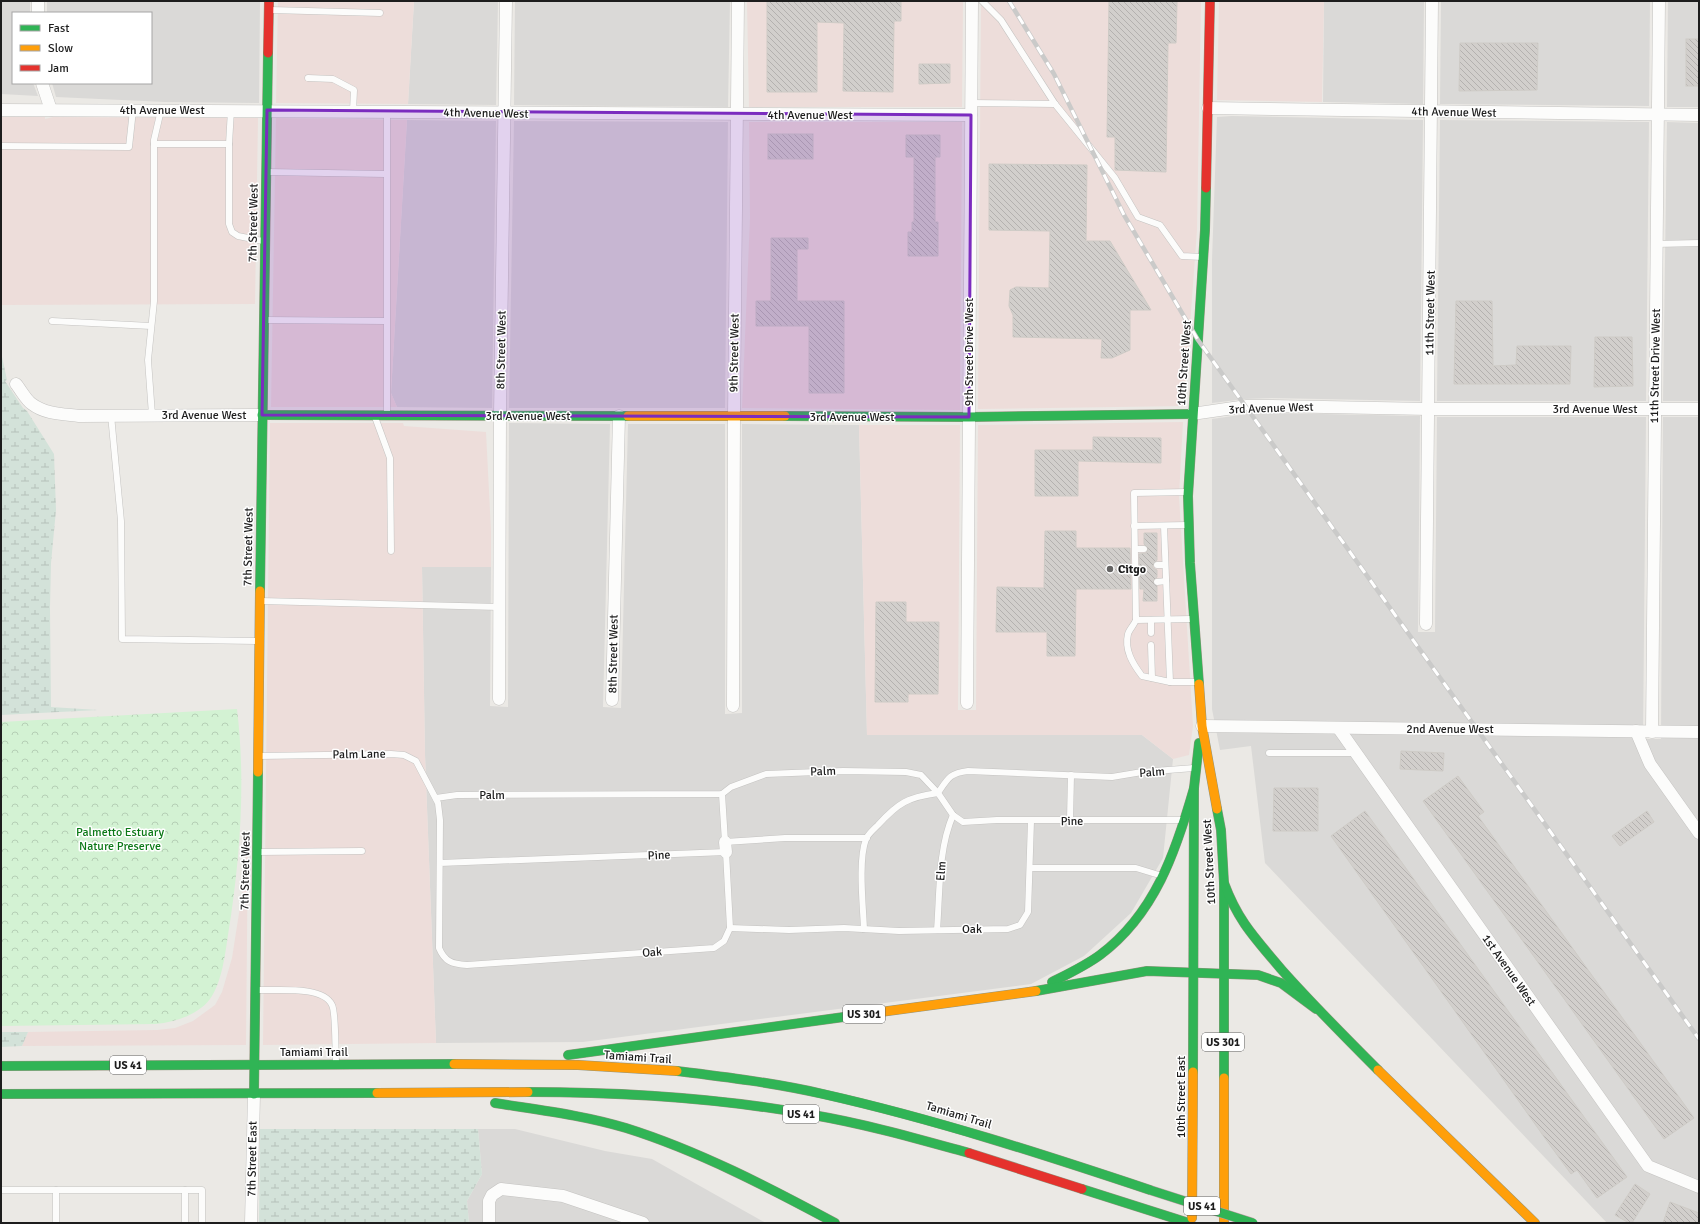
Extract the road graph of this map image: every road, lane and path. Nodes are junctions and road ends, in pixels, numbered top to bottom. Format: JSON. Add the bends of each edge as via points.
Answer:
{"nodes":[{"id":1,"x":38,"y":1,"type":"edge"},
{"id":2,"x":506,"y":1,"type":"edge"},
{"id":3,"x":738,"y":1,"type":"edge"},
{"id":4,"x":972,"y":1,"type":"edge"},
{"id":5,"x":982,"y":1,"type":"edge"},
{"id":6,"x":1210,"y":1,"type":"edge"},
{"id":7,"x":1432,"y":1,"type":"edge"},
{"id":8,"x":1659,"y":1,"type":"edge"},
{"id":9,"x":269,"y":5,"type":"edge"},
{"id":10,"x":38,"y":12,"type":"edge"},
{"id":11,"x":380,"y":12,"type":"dead end"},
{"id":12,"x":308,"y":78,"type":"dead end"},
{"id":13,"x":42,"y":84,"type":"edge"},
{"id":14,"x":1055,"y":104,"type":"junction"},
{"id":15,"x":1208,"y":108,"type":"junction"},
{"id":16,"x":971,"y":109,"type":"junction"},
{"id":17,"x":1,"y":110,"type":"edge"},
{"id":18,"x":51,"y":110,"type":"junction"},
{"id":19,"x":133,"y":110,"type":"junction"},
{"id":20,"x":161,"y":110,"type":"junction"},
{"id":21,"x":231,"y":110,"type":"junction"},
{"id":22,"x":267,"y":110,"type":"junction"},
{"id":23,"x":353,"y":111,"type":"junction"},
{"id":24,"x":387,"y":112,"type":"junction"},
{"id":25,"x":1432,"y":112,"type":"junction"},
{"id":26,"x":505,"y":113,"type":"junction"},
{"id":27,"x":1658,"y":114,"type":"junction"},
{"id":28,"x":736,"y":115,"type":"junction"},
{"id":29,"x":1699,"y":115,"type":"edge"},
{"id":30,"x":154,"y":144,"type":"junction"},
{"id":31,"x":229,"y":144,"type":"junction"},
{"id":32,"x":1,"y":146,"type":"edge"},
{"id":33,"x":266,"y":172,"type":"junction"},
{"id":34,"x":386,"y":174,"type":"junction"},
{"id":35,"x":264,"y":242,"type":"junction"},
{"id":36,"x":1656,"y":244,"type":"junction"},
{"id":37,"x":1699,"y":244,"type":"edge"},
{"id":38,"x":1204,"y":257,"type":"junction"},
{"id":39,"x":263,"y":320,"type":"junction"},
{"id":40,"x":52,"y":321,"type":"dead end"},
{"id":41,"x":386,"y":321,"type":"junction"},
{"id":42,"x":151,"y":326,"type":"junction"},
{"id":43,"x":16,"y":384,"type":"dead end"},
{"id":44,"x":1429,"y":409,"type":"junction"},
{"id":45,"x":1655,"y":409,"type":"junction"},
{"id":46,"x":1699,"y":409,"type":"edge"},
{"id":47,"x":1192,"y":414,"type":"junction"},
{"id":48,"x":152,"y":415,"type":"junction"},
{"id":49,"x":262,"y":415,"type":"junction"},
{"id":50,"x":374,"y":415,"type":"junction"},
{"id":51,"x":387,"y":415,"type":"junction"},
{"id":52,"x":112,"y":416,"type":"junction"},
{"id":53,"x":500,"y":416,"type":"junction"},
{"id":54,"x":619,"y":416,"type":"junction"},
{"id":55,"x":734,"y":416,"type":"junction"},
{"id":56,"x":969,"y":418,"type":"junction"},
{"id":57,"x":1188,"y":492,"type":"junction"},
{"id":58,"x":1189,"y":525,"type":"junction"},
{"id":59,"x":1134,"y":526,"type":"junction"},
{"id":60,"x":1164,"y":526,"type":"junction"},
{"id":61,"x":1144,"y":549,"type":"dead end"},
{"id":62,"x":1157,"y":549,"type":"dead end"},
{"id":63,"x":1164,"y":549,"type":"junction"},
{"id":64,"x":1136,"y":550,"type":"junction"},
{"id":65,"x":391,"y":551,"type":"dead end"},
{"id":66,"x":1157,"y":565,"type":"dead end"},
{"id":67,"x":1165,"y":565,"type":"junction"},
{"id":68,"x":1136,"y":566,"type":"junction"},
{"id":69,"x":1144,"y":566,"type":"dead end"},
{"id":70,"x":1166,"y":581,"type":"junction"},
{"id":71,"x":1136,"y":582,"type":"junction"},
{"id":72,"x":1144,"y":582,"type":"dead end"},
{"id":73,"x":1157,"y":582,"type":"dead end"},
{"id":74,"x":260,"y":601,"type":"junction"},
{"id":75,"x":500,"y":607,"type":"junction"},
{"id":76,"x":1167,"y":619,"type":"junction"},
{"id":77,"x":1194,"y":619,"type":"junction"},
{"id":78,"x":1136,"y":620,"type":"junction"},
{"id":79,"x":1151,"y":620,"type":"junction"},
{"id":80,"x":1426,"y":624,"type":"dead end"},
{"id":81,"x":1151,"y":633,"type":"dead end"},
{"id":82,"x":259,"y":641,"type":"junction"},
{"id":83,"x":1152,"y":645,"type":"dead end"},
{"id":84,"x":1152,"y":678,"type":"junction"},
{"id":85,"x":1170,"y":682,"type":"junction"},
{"id":86,"x":1199,"y":682,"type":"junction"},
{"id":87,"x":499,"y":699,"type":"dead end"},
{"id":88,"x":612,"y":700,"type":"dead end"},
{"id":89,"x":967,"y":703,"type":"dead end"},
{"id":90,"x":733,"y":706,"type":"dead end"},
{"id":91,"x":1202,"y":726,"type":"junction"},
{"id":92,"x":1339,"y":729,"type":"junction"},
{"id":93,"x":1636,"y":731,"type":"junction"},
{"id":94,"x":1652,"y":732,"type":"junction"},
{"id":95,"x":1699,"y":732,"type":"edge"},
{"id":96,"x":1269,"y":753,"type":"dead end"},
{"id":97,"x":1356,"y":753,"type":"junction"},
{"id":98,"x":258,"y":756,"type":"junction"},
{"id":99,"x":1196,"y":768,"type":"junction"},
{"id":100,"x":1071,"y":775,"type":"junction"},
{"id":101,"x":938,"y":793,"type":"junction"},
{"id":102,"x":722,"y":794,"type":"junction"},
{"id":103,"x":436,"y":798,"type":"junction"},
{"id":104,"x":953,"y":815,"type":"junction"},
{"id":105,"x":1070,"y":820,"type":"junction"},
{"id":106,"x":1189,"y":820,"type":"junction"},
{"id":107,"x":1031,"y":821,"type":"junction"},
{"id":108,"x":1699,"y":834,"type":"edge"},
{"id":109,"x":866,"y":838,"type":"junction"},
{"id":110,"x":726,"y":847,"type":"junction"},
{"id":111,"x":362,"y":851,"type":"dead end"},
{"id":112,"x":257,"y":852,"type":"junction"},
{"id":113,"x":440,"y":863,"type":"junction"},
{"id":114,"x":1030,"y":868,"type":"junction"},
{"id":115,"x":1164,"y":876,"type":"junction"},
{"id":116,"x":1224,"y":883,"type":"junction"},
{"id":117,"x":730,"y":928,"type":"junction"},
{"id":118,"x":864,"y":929,"type":"junction"},
{"id":119,"x":937,"y":930,"type":"junction"},
{"id":120,"x":439,"y":948,"type":"joint"},
{"id":121,"x":1193,"y":972,"type":"junction"},
{"id":122,"x":1222,"y":975,"type":"junction"},
{"id":123,"x":255,"y":990,"type":"junction"},
{"id":124,"x":1034,"y":991,"type":"junction"},
{"id":125,"x":1316,"y":1008,"type":"junction"},
{"id":126,"x":505,"y":1063,"type":"junction"},
{"id":127,"x":336,"y":1064,"type":"junction"},
{"id":128,"x":254,"y":1065,"type":"junction"},
{"id":129,"x":1,"y":1066,"type":"edge"},
{"id":130,"x":439,"y":1093,"type":"junction"},
{"id":131,"x":1,"y":1094,"type":"edge"},
{"id":132,"x":254,"y":1094,"type":"junction"},
{"id":133,"x":1699,"y":1187,"type":"edge"},
{"id":134,"x":1,"y":1190,"type":"edge"},
{"id":135,"x":56,"y":1190,"type":"junction"},
{"id":136,"x":185,"y":1190,"type":"junction"},
{"id":137,"x":56,"y":1223,"type":"edge"},
{"id":138,"x":185,"y":1223,"type":"edge"},
{"id":139,"x":202,"y":1223,"type":"edge"},
{"id":140,"x":251,"y":1223,"type":"edge"},
{"id":141,"x":489,"y":1223,"type":"edge"},
{"id":142,"x":644,"y":1223,"type":"edge"},
{"id":143,"x":835,"y":1223,"type":"edge"},
{"id":144,"x":1189,"y":1223,"type":"edge"},
{"id":145,"x":1192,"y":1223,"type":"edge"},
{"id":146,"x":1224,"y":1223,"type":"edge"},
{"id":147,"x":1253,"y":1223,"type":"edge"},
{"id":148,"x":1535,"y":1223,"type":"edge"}],
"edges":[{"from":1,"to":10,"type":"street"},
{"from":2,"to":26,"type":"street","name":"8th Street West"},
{"from":3,"to":28,"type":"street","name":"9th Street West"},
{"from":4,"to":16,"type":"street","name":"9th Street Drive West"},
{"from":5,"to":14,"type":"lane","via":[[1001,20]]},
{"from":6,"to":15,"type":"main road","name":"10th Street West"},
{"from":7,"to":25,"type":"street","name":"11th Street West"},
{"from":8,"to":27,"type":"street","name":"11th Street Drive West"},
{"from":9,"to":11,"type":"lane"},
{"from":9,"to":22,"type":"main road","name":"7th Street West"},
{"from":12,"to":23,"type":"lane","via":[[333,79],[354,90]]},
{"from":13,"to":18,"type":"street"},
{"from":14,"to":16,"type":"lane"},
{"from":14,"to":38,"type":"lane","via":[[1115,178],[1138,217],[1160,225],[1182,256]]},
{"from":15,"to":25,"type":"street","name":"4th Avenue West"},
{"from":15,"to":38,"type":"main road","name":"10th Street West"},
{"from":16,"to":28,"type":"street","name":"4th Avenue West"},
{"from":16,"to":56,"type":"street","name":"9th Street Drive West"},
{"from":17,"to":18,"type":"street","name":"4th Avenue West"},
{"from":18,"to":19,"type":"street","name":"4th Avenue West"},
{"from":19,"to":20,"type":"street","name":"4th Avenue West"},
{"from":19,"to":32,"type":"lane","via":[[129,147]]},
{"from":20,"to":21,"type":"street","name":"4th Avenue West"},
{"from":20,"to":30,"type":"lane"},
{"from":21,"to":22,"type":"street","name":"4th Avenue West"},
{"from":21,"to":31,"type":"lane"},
{"from":22,"to":23,"type":"street","name":"4th Avenue West"},
{"from":22,"to":33,"type":"main road","name":"7th Street West"},
{"from":23,"to":24,"type":"street","name":"4th Avenue West"},
{"from":24,"to":26,"type":"street","name":"4th Avenue West"},
{"from":24,"to":34,"type":"lane"},
{"from":25,"to":27,"type":"street","name":"4th Avenue West"},
{"from":25,"to":44,"type":"street","name":"11th Street West"},
{"from":26,"to":28,"type":"street","name":"4th Avenue West"},
{"from":26,"to":53,"type":"street","name":"8th Street West"},
{"from":27,"to":29,"type":"street","name":"4th Avenue West"},
{"from":27,"to":36,"type":"street","name":"11th Street Drive West"},
{"from":28,"to":55,"type":"street","name":"9th Street West"},
{"from":30,"to":31,"type":"lane"},
{"from":30,"to":42,"type":"lane","via":[[154,301]]},
{"from":31,"to":35,"type":"lane","via":[[229,224],[232,232],[238,236]]},
{"from":33,"to":34,"type":"lane"},
{"from":33,"to":35,"type":"main road","name":"7th Street West"},
{"from":34,"to":41,"type":"lane"},
{"from":35,"to":39,"type":"main road","name":"7th Street West"},
{"from":36,"to":37,"type":"lane"},
{"from":36,"to":45,"type":"street","name":"11th Street Drive West"},
{"from":38,"to":47,"type":"main road","name":"10th Street West"},
{"from":39,"to":41,"type":"lane"},
{"from":39,"to":49,"type":"main road","name":"7th Street West"},
{"from":40,"to":42,"type":"lane"},
{"from":41,"to":51,"type":"lane"},
{"from":42,"to":48,"type":"lane","via":[[148,360]]},
{"from":43,"to":52,"type":"street","name":"3rd Avenue West","via":[[31,404],[43,410],[79,416]]},
{"from":44,"to":45,"type":"street","name":"3rd Avenue West"},
{"from":44,"to":47,"type":"street","name":"3rd Avenue West","via":[[1247,406]]},
{"from":44,"to":80,"type":"street","name":"11th Street West"},
{"from":45,"to":46,"type":"street","name":"3rd Avenue West"},
{"from":45,"to":94,"type":"street","name":"11th Street Drive West"},
{"from":47,"to":56,"type":"main road","name":"3rd Avenue West"},
{"from":47,"to":57,"type":"main road","name":"10th Street West"},
{"from":48,"to":49,"type":"street","name":"3rd Avenue West"},
{"from":48,"to":52,"type":"street","name":"3rd Avenue West"},
{"from":49,"to":50,"type":"main road","name":"3rd Avenue West"},
{"from":49,"to":74,"type":"main road","name":"7th Street West"},
{"from":50,"to":51,"type":"main road","name":"3rd Avenue West"},
{"from":50,"to":65,"type":"lane","via":[[390,458]]},
{"from":51,"to":53,"type":"main road","name":"3rd Avenue West"},
{"from":52,"to":82,"type":"lane","via":[[121,521],[122,639]]},
{"from":53,"to":54,"type":"main road","name":"3rd Avenue West"},
{"from":53,"to":75,"type":"street","name":"8th Street West"},
{"from":54,"to":55,"type":"main road","name":"3rd Avenue West"},
{"from":54,"to":88,"type":"street","name":"8th Street West"},
{"from":55,"to":56,"type":"main road","name":"3rd Avenue West"},
{"from":55,"to":90,"type":"street","name":"9th Street West"},
{"from":56,"to":89,"type":"street","name":"9th Street Drive West"},
{"from":57,"to":58,"type":"main road","name":"10th Street West"},
{"from":57,"to":59,"type":"lane","via":[[1134,493]]},
{"from":58,"to":60,"type":"lane"},
{"from":58,"to":77,"type":"main road","name":"10th Street West"},
{"from":59,"to":60,"type":"lane"},
{"from":59,"to":64,"type":"lane"},
{"from":60,"to":63,"type":"lane"},
{"from":61,"to":64,"type":"lane"},
{"from":62,"to":63,"type":"lane"},
{"from":63,"to":67,"type":"lane"},
{"from":64,"to":68,"type":"lane"},
{"from":66,"to":67,"type":"lane"},
{"from":67,"to":70,"type":"lane"},
{"from":68,"to":69,"type":"lane"},
{"from":68,"to":71,"type":"lane"},
{"from":70,"to":73,"type":"lane"},
{"from":70,"to":76,"type":"lane"},
{"from":71,"to":72,"type":"lane"},
{"from":71,"to":78,"type":"lane"},
{"from":74,"to":75,"type":"lane"},
{"from":74,"to":82,"type":"main road","name":"7th Street West"},
{"from":75,"to":87,"type":"street","name":"8th Street West"},
{"from":76,"to":77,"type":"lane"},
{"from":76,"to":79,"type":"lane"},
{"from":76,"to":85,"type":"lane"},
{"from":77,"to":86,"type":"main road","name":"10th Street West"},
{"from":78,"to":79,"type":"lane"},
{"from":78,"to":84,"type":"lane","via":[[1128,634],[1128,652],[1142,676]]},
{"from":79,"to":81,"type":"lane"},
{"from":82,"to":98,"type":"main road","name":"7th Street West"},
{"from":83,"to":84,"type":"lane"},
{"from":84,"to":85,"type":"lane"},
{"from":85,"to":86,"type":"lane"},
{"from":86,"to":91,"type":"main road","name":"10th Street West"},
{"from":91,"to":92,"type":"street","name":"2nd Avenue West"},
{"from":91,"to":99,"type":"main road","name":"10th Street West"},
{"from":91,"to":116,"type":"main road","name":"10th Street West","via":[[1221,830]]},
{"from":92,"to":93,"type":"street","name":"2nd Avenue West"},
{"from":92,"to":97,"type":"street","name":"1st Avenue West"},
{"from":93,"to":94,"type":"street","name":"2nd Avenue West"},
{"from":93,"to":108,"type":"street","via":[[1650,764]]},
{"from":94,"to":95,"type":"street","name":"2nd Avenue West"},
{"from":96,"to":97,"type":"lane"},
{"from":97,"to":133,"type":"street","name":"1st Avenue West","via":[[1648,1166]]},
{"from":98,"to":103,"type":"lane","name":"Palm Lane","via":[[404,755],[416,761]]},
{"from":98,"to":112,"type":"main road","name":"7th Street West"},
{"from":99,"to":100,"type":"lane","name":"Palm","via":[[1112,777]]},
{"from":99,"to":106,"type":"main road","name":"10th Street West"},
{"from":100,"to":101,"type":"lane","name":"Palm","via":[[968,770],[955,772]]},
{"from":100,"to":105,"type":"lane"},
{"from":101,"to":102,"type":"lane","name":"Palm","via":[[921,775],[882,770],[843,770],[766,774],[731,787]]},
{"from":101,"to":104,"type":"lane"},
{"from":101,"to":109,"type":"lane","via":[[902,802]]},
{"from":102,"to":103,"type":"lane","name":"Palm","via":[[457,795]]},
{"from":102,"to":110,"type":"lane"},
{"from":103,"to":113,"type":"lane","name":"Palm Lane","via":[[440,820]]},
{"from":104,"to":107,"type":"lane","name":"Pine","via":[[963,822]]},
{"from":104,"to":119,"type":"lane","name":"Elm","via":[[944,844]]},
{"from":105,"to":106,"type":"lane","name":"Pine"},
{"from":105,"to":107,"type":"lane","name":"Pine"},
{"from":106,"to":115,"type":"main road"},
{"from":106,"to":121,"type":"main road","name":"10th Street West"},
{"from":107,"to":114,"type":"lane","name":"Oak"},
{"from":109,"to":110,"type":"lane","name":"Pine","via":[[785,838]]},
{"from":109,"to":118,"type":"lane","via":[[862,882]]},
{"from":110,"to":113,"type":"lane","name":"Pine"},
{"from":110,"to":117,"type":"lane"},
{"from":111,"to":112,"type":"lane"},
{"from":112,"to":123,"type":"main road","name":"7th Street West"},
{"from":113,"to":120,"type":"lane","name":"Palm Lane"},
{"from":114,"to":115,"type":"lane","via":[[1136,868]]},
{"from":114,"to":119,"type":"lane","name":"Oak","via":[[1028,912],[1020,925],[1008,929]]},
{"from":115,"to":124,"type":"main road","via":[[1138,918],[1106,950],[1089,962]]},
{"from":116,"to":122,"type":"main road","name":"10th Street West"},
{"from":116,"to":125,"type":"main road","via":[[1232,905],[1245,927]]},
{"from":117,"to":118,"type":"lane","name":"Oak"},
{"from":117,"to":120,"type":"lane","name":"Oak","via":[[724,941],[714,948],[467,965],[448,961]]},
{"from":118,"to":119,"type":"lane","name":"Oak"},
{"from":121,"to":122,"type":"main road","number":"US 301"},
{"from":121,"to":124,"type":"main road","number":"US 301","via":[[1147,971]]},
{"from":121,"to":145,"type":"main road","name":"10th Street East"},
{"from":122,"to":125,"type":"main road","via":[[1258,975],[1281,983]]},
{"from":122,"to":146,"type":"main road","number":"US 301"},
{"from":123,"to":127,"type":"lane","via":[[313,991],[324,996],[332,1005]]},
{"from":123,"to":128,"type":"main road","name":"7th Street West"},
{"from":124,"to":126,"type":"main road","number":"US 301"},
{"from":125,"to":148,"type":"main road"},
{"from":126,"to":127,"type":"main road","name":"Tamiami Trail","number":"US 41"},
{"from":126,"to":147,"type":"main road","name":"Tamiami Trail","number":"US 41","bridge":true,"via":[[647,1069],[727,1077],[814,1092],[929,1118]]},
{"from":127,"to":128,"type":"main road","name":"Tamiami Trail","number":"US 41"},
{"from":128,"to":129,"type":"main road","name":"Tamiami Trail","number":"US 41"},
{"from":128,"to":132,"type":"main road","name":"7th Street West"},
{"from":130,"to":132,"type":"main road","number":"US 41"},
{"from":130,"to":143,"type":"main road","via":[[585,1118],[642,1134],[700,1157]]},
{"from":130,"to":144,"type":"main road","number":"US 41","via":[[572,1092],[627,1095],[704,1100],[813,1115],[984,1157]]},
{"from":131,"to":132,"type":"main road","number":"US 41"},
{"from":132,"to":140,"type":"street","name":"7th Street East"},
{"from":134,"to":135,"type":"lane"},
{"from":135,"to":136,"type":"lane"},
{"from":135,"to":137,"type":"lane"},
{"from":136,"to":138,"type":"lane"},
{"from":136,"to":139,"type":"lane","via":[[202,1190]]},
{"from":141,"to":142,"type":"street","via":[[489,1201],[492,1195],[502,1189],[563,1196]]}]}
